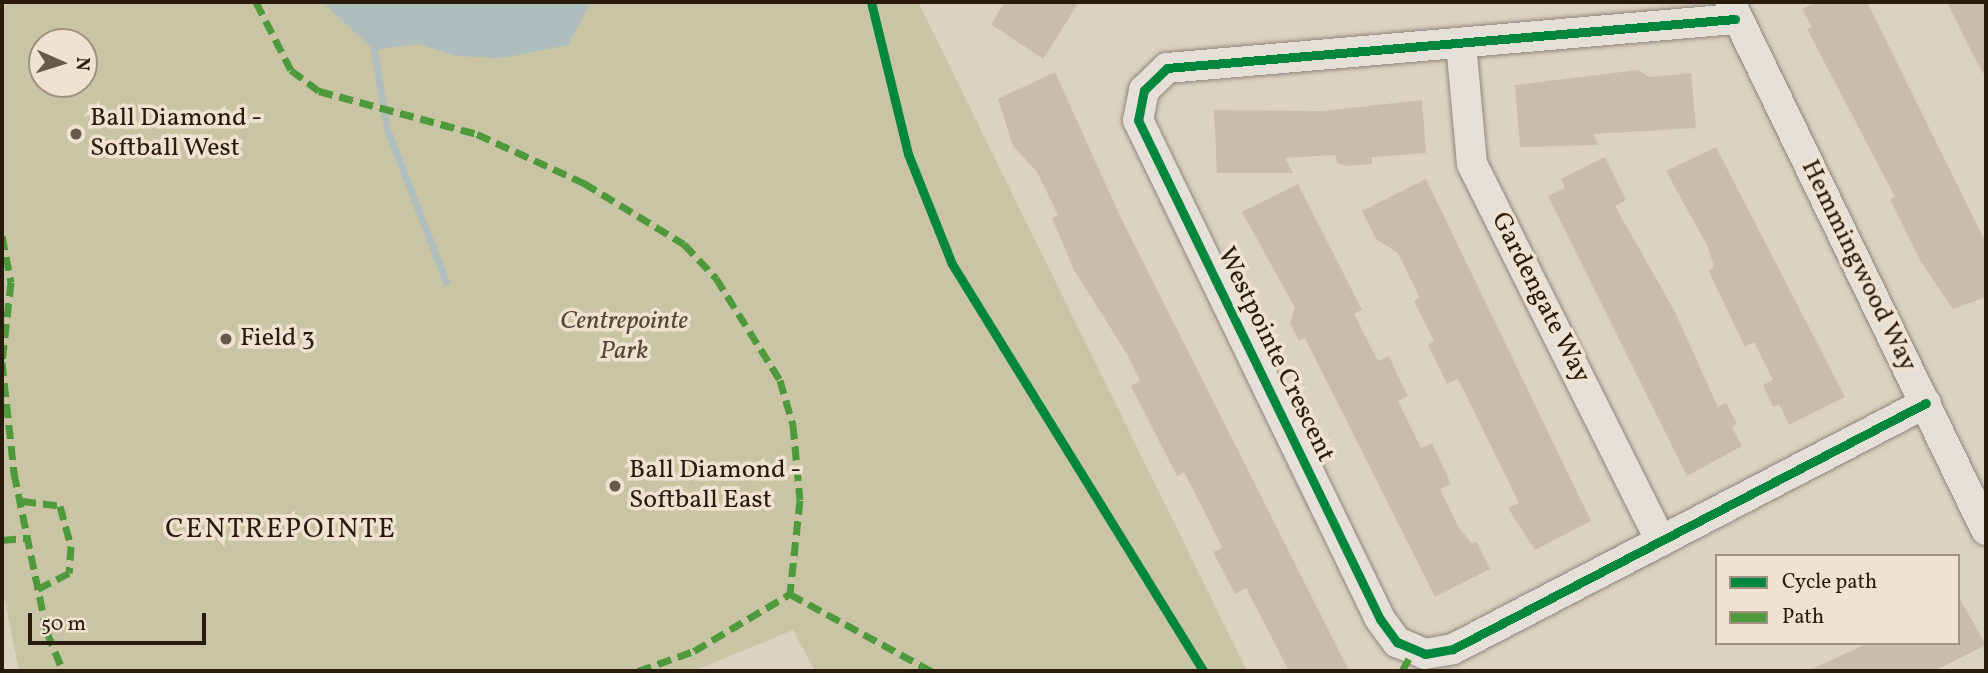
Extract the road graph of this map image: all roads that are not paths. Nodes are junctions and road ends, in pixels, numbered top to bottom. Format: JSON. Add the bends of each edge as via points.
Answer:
{"nodes":[{"id":1,"x":1732,"y":10,"type":"edge"},
{"id":2,"x":1461,"y":43,"type":"junction"},
{"id":3,"x":1926,"y":403,"type":"junction"},
{"id":4,"x":1976,"y":484,"type":"edge"},
{"id":5,"x":1986,"y":530,"type":"edge"},
{"id":6,"x":1661,"y":541,"type":"junction"}],
"edges":[{"from":1,"to":2,"type":"street","name":"Westpointe Crescent"},
{"from":1,"to":3,"type":"street","name":"Hemmingwood Way"},
{"from":2,"to":6,"type":"street","name":"Gardengate Way","via":[[1472,164]]},
{"from":2,"to":6,"type":"street","name":"Westpointe Crescent","via":[[1167,68],[1144,90],[1138,120],[1396,642],[1424,654],[1453,649]]},
{"from":3,"to":4,"type":"street","name":"Hemmingwood Way"},
{"from":3,"to":6,"type":"street","name":"Westpointe Crescent"},
{"from":4,"to":5,"type":"street","name":"Hemmingwood Way"}]}
